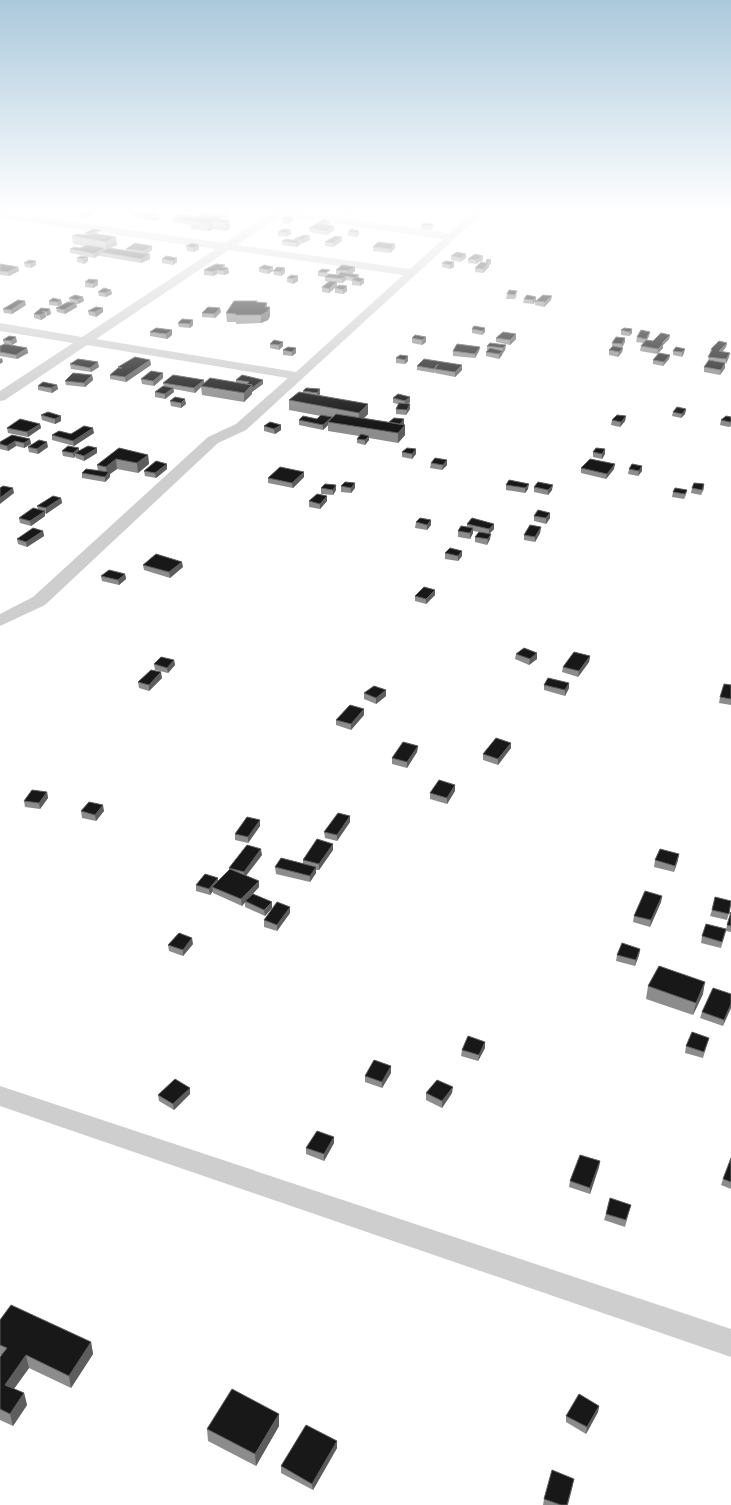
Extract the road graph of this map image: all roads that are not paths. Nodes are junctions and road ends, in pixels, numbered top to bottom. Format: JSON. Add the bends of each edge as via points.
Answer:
{"nodes":[{"id":1,"x":175,"y":282,"type":"edge"},
{"id":2,"x":402,"y":282,"type":"edge"},
{"id":3,"x":0,"y":327,"type":"edge"},
{"id":4,"x":86,"y":340,"type":"junction"},
{"id":5,"x":299,"y":376,"type":"junction"},
{"id":6,"x":0,"y":397,"type":"edge"},
{"id":7,"x":0,"y":621,"type":"edge"},
{"id":8,"x":0,"y":1096,"type":"edge"},
{"id":9,"x":731,"y":1343,"type":"edge"}],
"edges":[{"from":1,"to":4,"type":"street"},
{"from":2,"to":5,"type":"street"},
{"from":3,"to":4,"type":"street"},
{"from":4,"to":5,"type":"street"},
{"from":4,"to":6,"type":"street"},
{"from":5,"to":7,"type":"street","via":[[241,427],[213,440],[39,601]]},
{"from":8,"to":9,"type":"street"}]}
